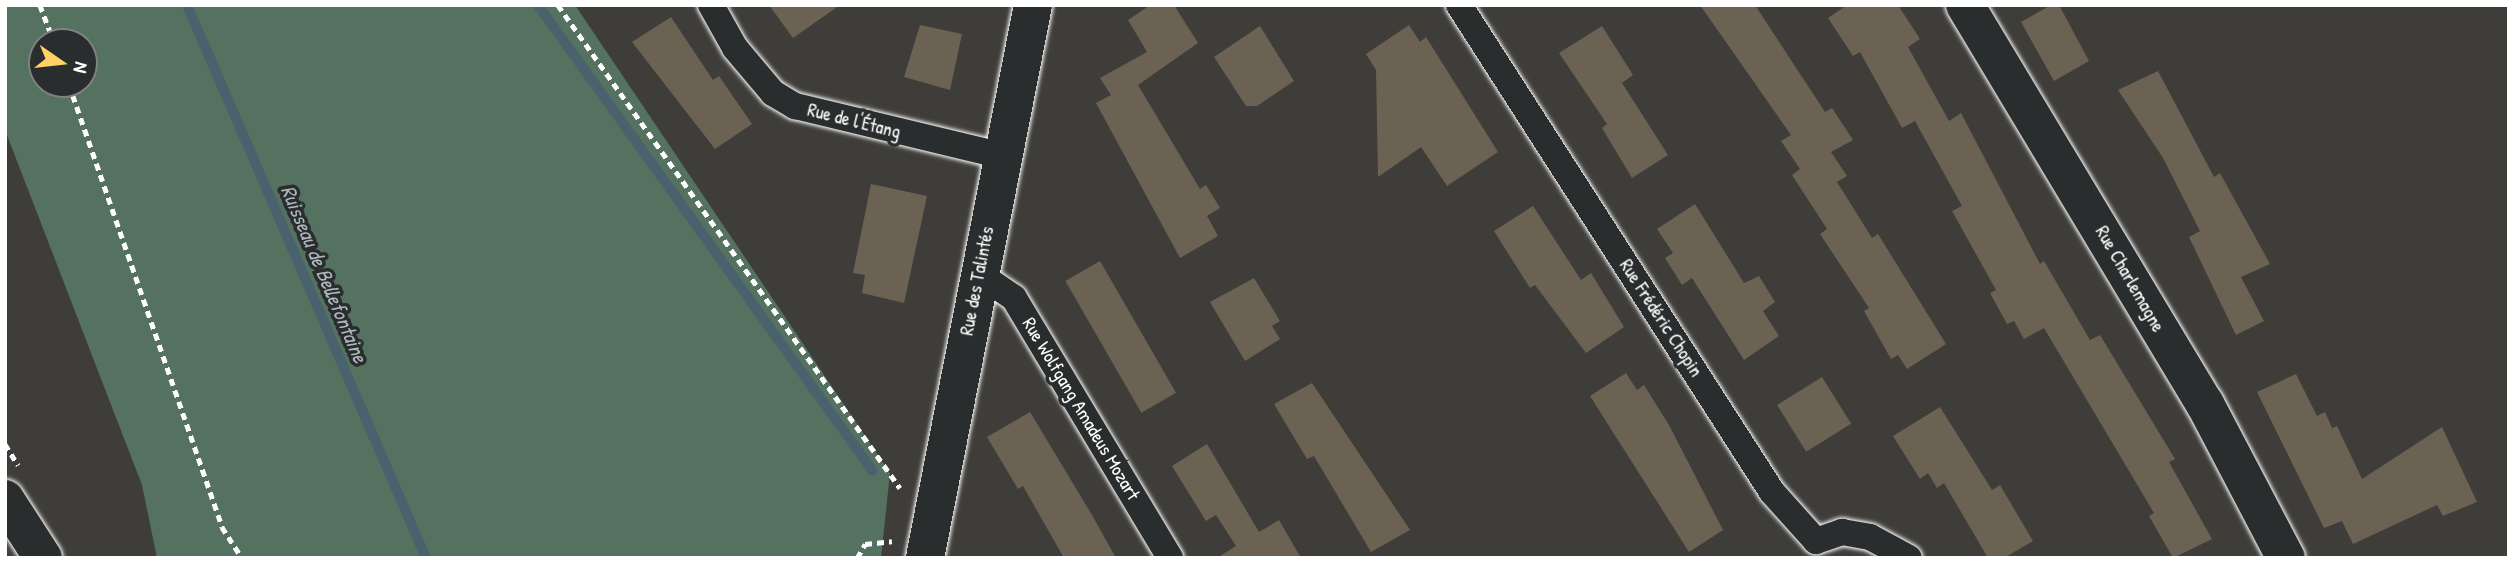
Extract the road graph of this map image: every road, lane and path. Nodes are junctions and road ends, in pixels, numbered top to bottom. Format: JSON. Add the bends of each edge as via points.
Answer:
{"nodes":[{"id":1,"x":40,"y":5,"type":"edge"},
{"id":2,"x":558,"y":5,"type":"edge"},
{"id":3,"x":711,"y":5,"type":"edge"},
{"id":4,"x":1033,"y":5,"type":"edge"},
{"id":5,"x":1459,"y":5,"type":"edge"},
{"id":6,"x":1965,"y":5,"type":"edge"},
{"id":7,"x":49,"y":28,"type":"edge"},
{"id":8,"x":74,"y":98,"type":"edge"},
{"id":9,"x":1003,"y":156,"type":"junction"},
{"id":10,"x":979,"y":274,"type":"junction"},
{"id":11,"x":5,"y":499,"type":"edge"},
{"id":12,"x":927,"y":548,"type":"edge"},
{"id":13,"x":1811,"y":549,"type":"edge"},
{"id":14,"x":43,"y":558,"type":"edge"},
{"id":15,"x":242,"y":558,"type":"edge"},
{"id":16,"x":1170,"y":558,"type":"edge"},
{"id":17,"x":1909,"y":558,"type":"edge"},
{"id":18,"x":2286,"y":558,"type":"edge"}],
"edges":[{"from":1,"to":7,"type":"path"},
{"from":2,"to":12,"type":"path","via":[[900,488]]},
{"from":3,"to":9,"type":"street","name":"Rue de l'Étang","via":[[735,48],[773,93],[795,106]]},
{"from":4,"to":9,"type":"street","name":"Rue des Talintés"},
{"from":5,"to":13,"type":"street","name":"Rue Frédéric Chopin"},
{"from":6,"to":18,"type":"street","name":"Rue Charlemagne","via":[[2204,404]]},
{"from":8,"to":15,"type":"path","via":[[222,527]]},
{"from":9,"to":10,"type":"street","name":"Rue des Talintés"},
{"from":10,"to":12,"type":"street","name":"Rue des Talintés"},
{"from":10,"to":16,"type":"street","name":"Rue Wolfgang Amadeus Mozart","via":[[1014,298]]},
{"from":11,"to":14,"type":"street"},
{"from":13,"to":17,"type":"street","name":"Rue Frédéric Chopin","via":[[1842,532],[1870,537]]}]}
